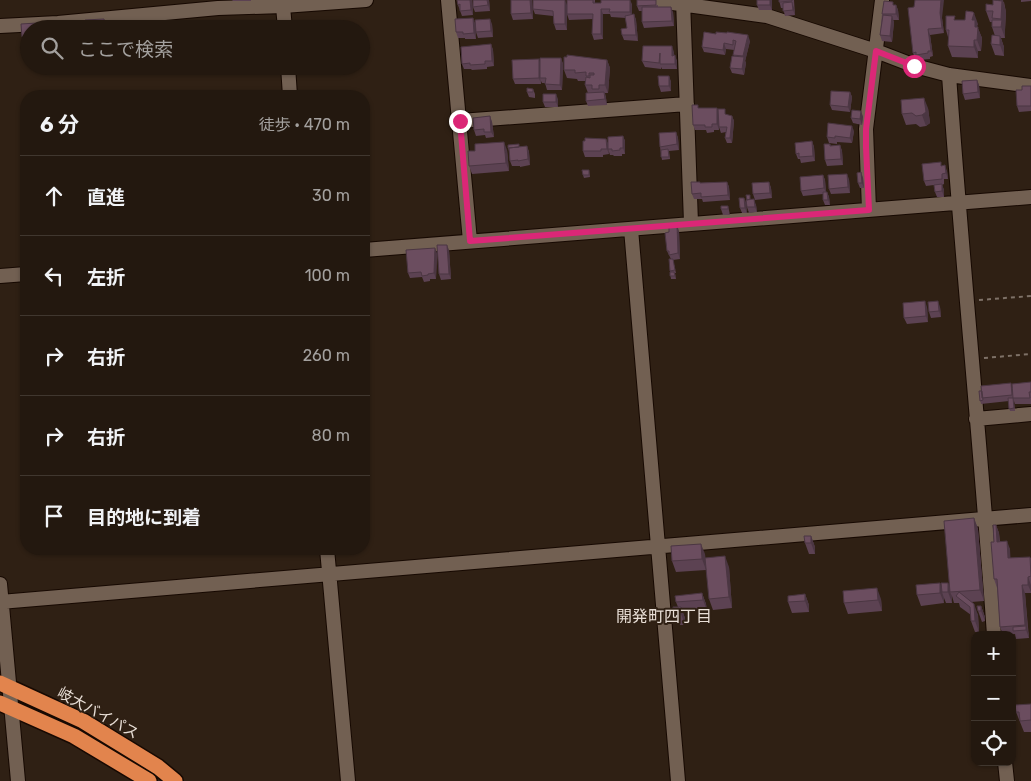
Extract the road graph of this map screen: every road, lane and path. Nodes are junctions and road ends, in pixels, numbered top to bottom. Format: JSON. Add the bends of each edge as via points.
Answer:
{"nodes":[{"id":1,"x":366,"y":0,"type":"edge"},
{"id":2,"x":448,"y":0,"type":"edge"},
{"id":3,"x":651,"y":0,"type":"edge"},
{"id":4,"x":882,"y":0,"type":"edge"},
{"id":5,"x":684,"y":2,"type":"edge"},
{"id":6,"x":217,"y":4,"type":"edge"},
{"id":7,"x":283,"y":6,"type":"junction"},
{"id":8,"x":83,"y":20,"type":"edge"},
{"id":9,"x":284,"y":20,"type":"edge"},
{"id":10,"x":20,"y":25,"type":"edge"},
{"id":11,"x":0,"y":26,"type":"edge"},
{"id":12,"x":876,"y":51,"type":"junction"},
{"id":13,"x":289,"y":75,"type":"edge"},
{"id":14,"x":949,"y":75,"type":"junction"},
{"id":15,"x":1031,"y":86,"type":"edge"},
{"id":16,"x":290,"y":90,"type":"edge"},
{"id":17,"x":687,"y":104,"type":"junction"},
{"id":18,"x":460,"y":121,"type":"junction"},
{"id":19,"x":1031,"y":197,"type":"edge"},
{"id":20,"x":958,"y":203,"type":"junction"},
{"id":21,"x":869,"y":210,"type":"junction"},
{"id":22,"x":691,"y":223,"type":"junction"},
{"id":23,"x":631,"y":229,"type":"junction"},
{"id":24,"x":470,"y":241,"type":"junction"},
{"id":25,"x":370,"y":249,"type":"edge"},
{"id":26,"x":20,"y":274,"type":"edge"},
{"id":27,"x":0,"y":276,"type":"edge"},
{"id":28,"x":1031,"y":296,"type":"edge"},
{"id":29,"x":966,"y":301,"type":"junction"},
{"id":30,"x":1031,"y":354,"type":"edge"},
{"id":31,"x":971,"y":359,"type":"junction"},
{"id":32,"x":1031,"y":414,"type":"edge"},
{"id":33,"x":976,"y":419,"type":"junction"},
{"id":34,"x":1031,"y":515,"type":"edge"},
{"id":35,"x":986,"y":518,"type":"junction"},
{"id":36,"x":657,"y":546,"type":"junction"},
{"id":37,"x":328,"y":555,"type":"edge"},
{"id":38,"x":329,"y":573,"type":"junction"},
{"id":39,"x":0,"y":584,"type":"edge"},
{"id":40,"x":1,"y":602,"type":"edge"},
{"id":41,"x":994,"y":631,"type":"edge"},
{"id":42,"x":5,"y":684,"type":"edge"},
{"id":43,"x":6,"y":706,"type":"edge"},
{"id":44,"x":1005,"y":766,"type":"edge"},
{"id":45,"x":18,"y":781,"type":"edge"},
{"id":46,"x":150,"y":781,"type":"edge"},
{"id":47,"x":175,"y":781,"type":"edge"},
{"id":48,"x":348,"y":781,"type":"edge"},
{"id":49,"x":678,"y":781,"type":"edge"},
{"id":50,"x":1007,"y":781,"type":"edge"}],
"edges":[{"from":1,"to":7,"type":"street"},
{"from":2,"to":18,"type":"street"},
{"from":3,"to":5,"type":"street"},
{"from":4,"to":12,"type":"street"},
{"from":5,"to":12,"type":"street","via":[[767,16]]},
{"from":5,"to":17,"type":"street"},
{"from":6,"to":7,"type":"street"},
{"from":6,"to":8,"type":"street"},
{"from":7,"to":9,"type":"street"},
{"from":10,"to":11,"type":"street"},
{"from":12,"to":14,"type":"street"},
{"from":12,"to":21,"type":"street","via":[[866,129]]},
{"from":13,"to":16,"type":"street"},
{"from":14,"to":15,"type":"street"},
{"from":14,"to":20,"type":"street"},
{"from":17,"to":18,"type":"street"},
{"from":17,"to":22,"type":"street"},
{"from":18,"to":24,"type":"street"},
{"from":19,"to":20,"type":"street"},
{"from":20,"to":21,"type":"street"},
{"from":20,"to":29,"type":"street"},
{"from":21,"to":22,"type":"street"},
{"from":22,"to":23,"type":"street"},
{"from":23,"to":24,"type":"street"},
{"from":23,"to":36,"type":"street"},
{"from":24,"to":25,"type":"street"},
{"from":26,"to":27,"type":"street"},
{"from":28,"to":29,"type":"path"},
{"from":29,"to":31,"type":"street"},
{"from":30,"to":31,"type":"path"},
{"from":31,"to":33,"type":"street"},
{"from":32,"to":33,"type":"street"},
{"from":33,"to":35,"type":"street"},
{"from":34,"to":35,"type":"street"},
{"from":35,"to":36,"type":"street"},
{"from":35,"to":41,"type":"street"},
{"from":36,"to":38,"type":"street"},
{"from":36,"to":49,"type":"street"},
{"from":37,"to":38,"type":"street"},
{"from":38,"to":40,"type":"street"},
{"from":38,"to":48,"type":"street"},
{"from":39,"to":40,"type":"street"},
{"from":40,"to":42,"type":"street"},
{"from":42,"to":43,"type":"street"},
{"from":42,"to":47,"type":"highway","name":"岐大バイパス","via":[[83,720]]},
{"from":43,"to":45,"type":"street"},
{"from":43,"to":46,"type":"highway","via":[[74,736]]},
{"from":44,"to":50,"type":"street"}]}
